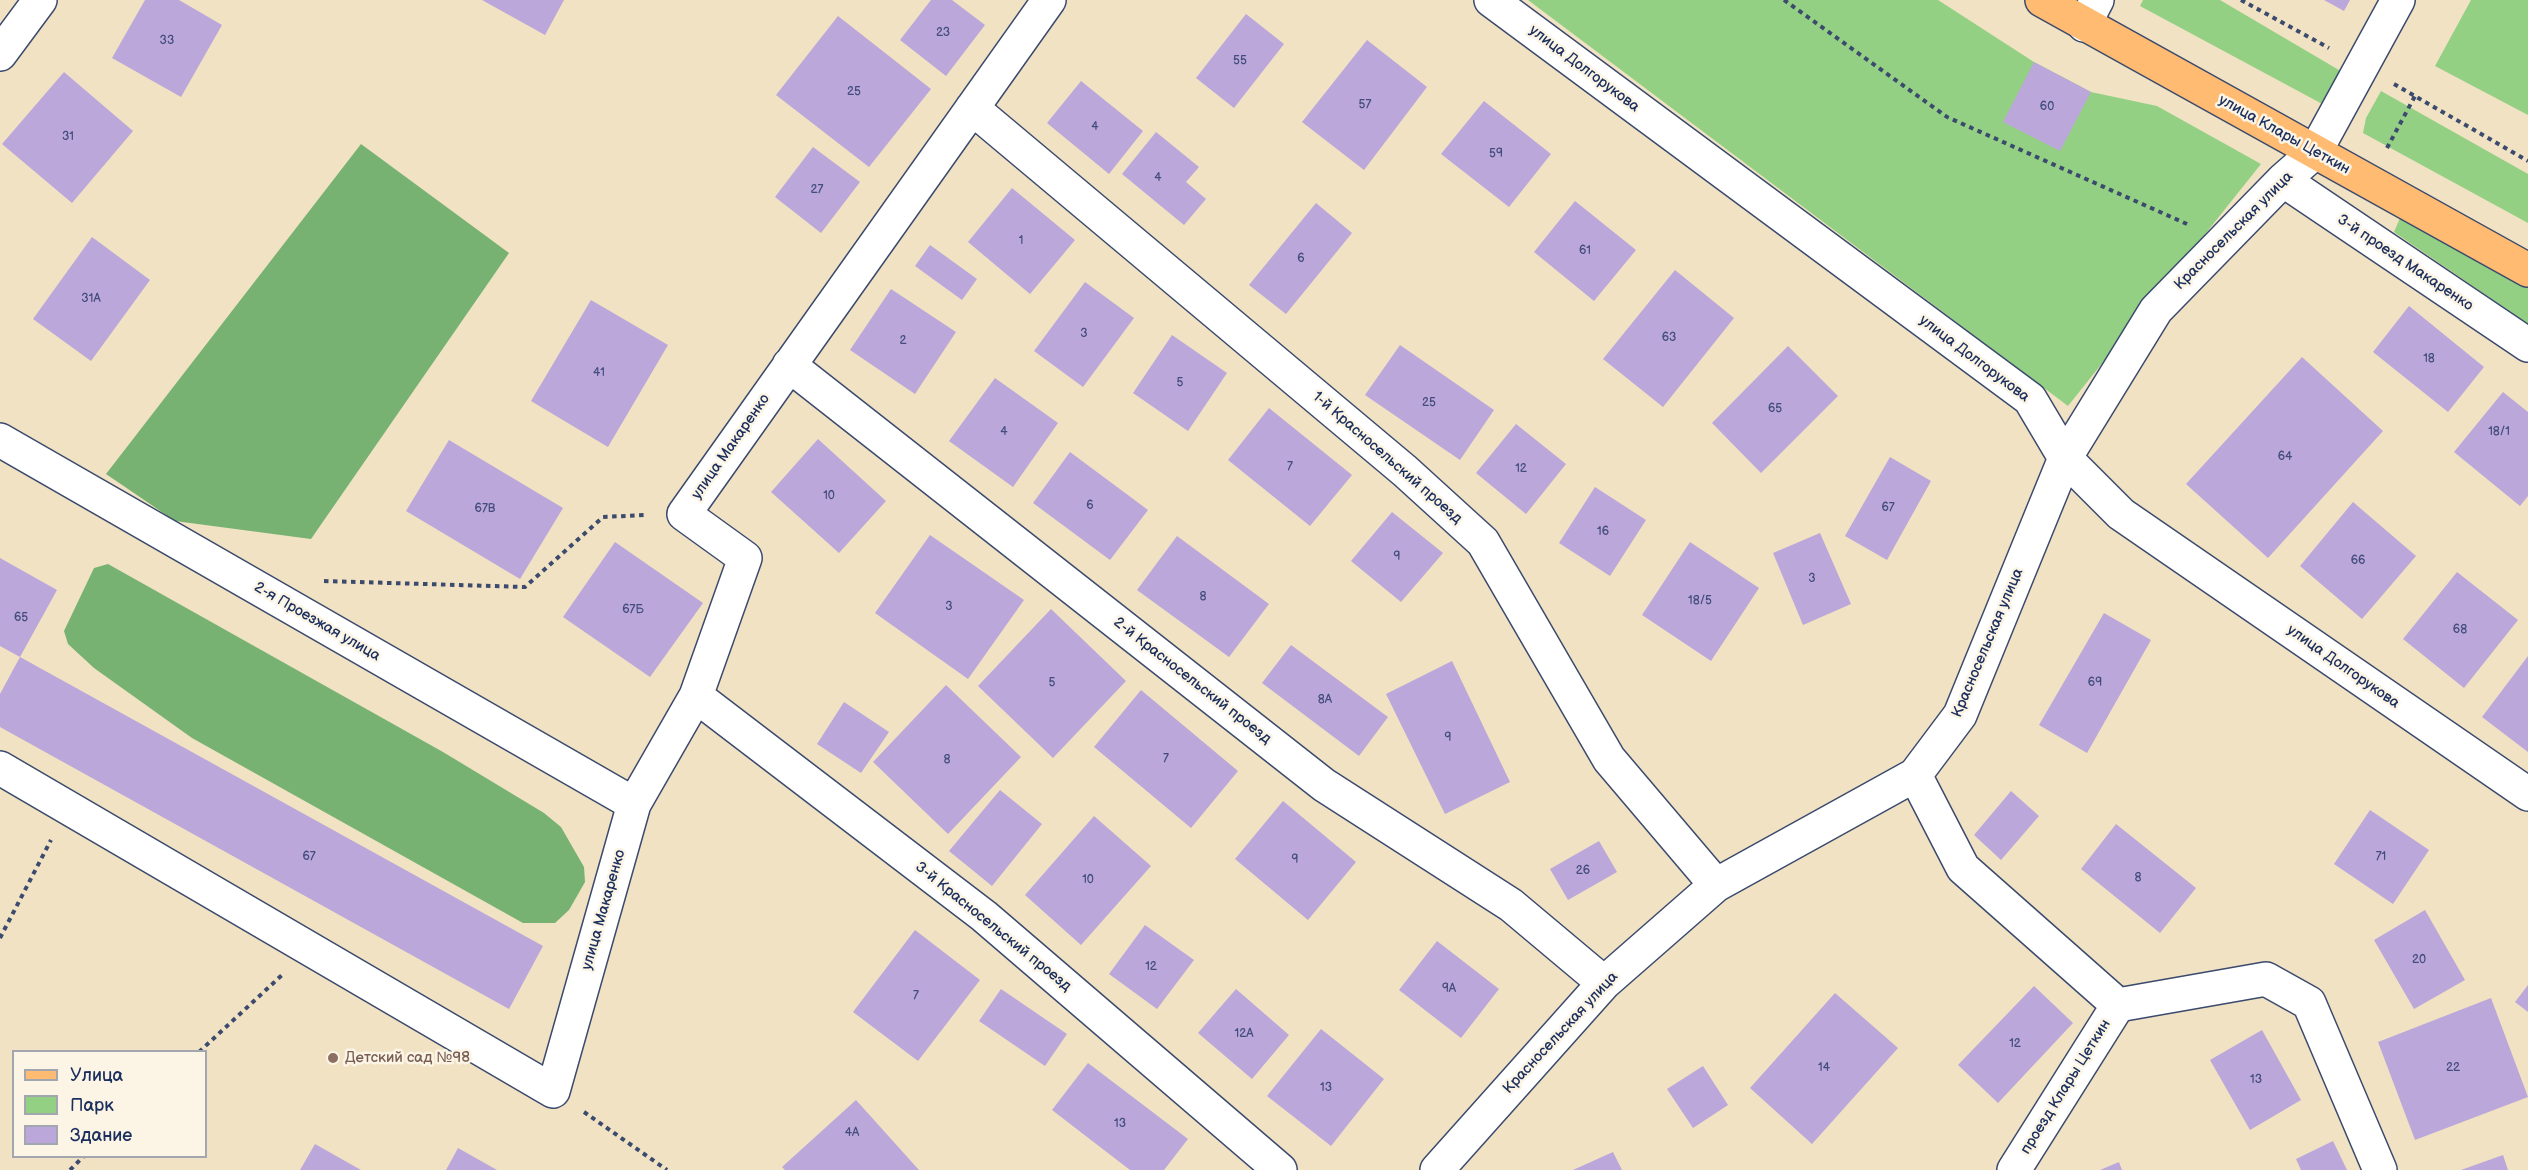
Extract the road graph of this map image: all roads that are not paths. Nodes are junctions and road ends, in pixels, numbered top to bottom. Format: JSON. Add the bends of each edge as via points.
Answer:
{"nodes":[{"id":1,"x":40,"y":0,"type":"edge"},
{"id":2,"x":1049,"y":0,"type":"edge"},
{"id":3,"x":1491,"y":0,"type":"edge"},
{"id":4,"x":2042,"y":0,"type":"edge"},
{"id":5,"x":2398,"y":0,"type":"edge"},
{"id":6,"x":2091,"y":12,"type":"edge"},
{"id":7,"x":0,"y":54,"type":"edge"},
{"id":8,"x":972,"y":108,"type":"junction"},
{"id":9,"x":2315,"y":152,"type":"junction"},
{"id":10,"x":2283,"y":180,"type":"junction"},
{"id":11,"x":2528,"y":270,"type":"edge"},
{"id":12,"x":2528,"y":345,"type":"edge"},
{"id":13,"x":789,"y":365,"type":"junction"},
{"id":14,"x":0,"y":440,"type":"edge"},
{"id":15,"x":2065,"y":458,"type":"junction"},
{"id":16,"x":696,"y":696,"type":"junction"},
{"id":17,"x":0,"y":768,"type":"edge"},
{"id":18,"x":1916,"y":775,"type":"junction"},
{"id":19,"x":2528,"y":794,"type":"edge"},
{"id":20,"x":634,"y":804,"type":"junction"},
{"id":21,"x":1716,"y":885,"type":"junction"},
{"id":22,"x":1604,"y":983,"type":"junction"},
{"id":23,"x":2118,"y":1005,"type":"junction"},
{"id":24,"x":1280,"y":1170,"type":"edge"},
{"id":25,"x":1437,"y":1170,"type":"edge"},
{"id":26,"x":2014,"y":1170,"type":"edge"},
{"id":27,"x":2380,"y":1170,"type":"edge"}],
"edges":[{"from":1,"to":7,"type":"street"},
{"from":2,"to":8,"type":"street","name":"улица Макаренко"},
{"from":3,"to":15,"type":"street","name":"улица Долгорукова","via":[[2030,399]]},
{"from":4,"to":6,"type":"main road","name":"улица Клары Цеткин"},
{"from":5,"to":9,"type":"street"},
{"from":6,"to":9,"type":"main road","name":"улица Клары Цеткин"},
{"from":8,"to":13,"type":"street","name":"улица Макаренко"},
{"from":8,"to":21,"type":"street","name":"1-й Красносельский проезд","via":[[1405,471],[1483,542],[1609,759]]},
{"from":9,"to":10,"type":"street","name":"Красносельская улица"},
{"from":9,"to":11,"type":"main road","name":"улица Клары Цеткин"},
{"from":10,"to":12,"type":"street","name":"3-й проезд Макаренко"},
{"from":10,"to":15,"type":"street","name":"Красносельская улица","via":[[2156,310]]},
{"from":13,"to":16,"type":"street","name":"улица Макаренко","via":[[684,514],[746,558]]},
{"from":13,"to":22,"type":"street","name":"2-й Красносельский проезд","via":[[1324,785],[1511,905]]},
{"from":14,"to":20,"type":"street","name":"2-я Проезжая улица"},
{"from":15,"to":18,"type":"street","name":"Красносельская улица","via":[[1960,715]]},
{"from":15,"to":19,"type":"street","name":"улица Долгорукова","via":[[2121,514]]},
{"from":16,"to":20,"type":"street","name":"улица Макаренко"},
{"from":16,"to":24,"type":"street","name":"3-й Красносельский проезд","via":[[984,916]]},
{"from":17,"to":20,"type":"street","name":"улица Макаренко","via":[[554,1091]]},
{"from":18,"to":21,"type":"street","name":"Красносельская улица"},
{"from":18,"to":23,"type":"street","via":[[1963,868]]},
{"from":21,"to":22,"type":"street","name":"Красносельская улица"},
{"from":22,"to":25,"type":"street","name":"Красносельская улица"},
{"from":23,"to":26,"type":"street","name":"проезд Клары Цеткин"},
{"from":23,"to":27,"type":"street","via":[[2266,979],[2309,1003]]}]}
